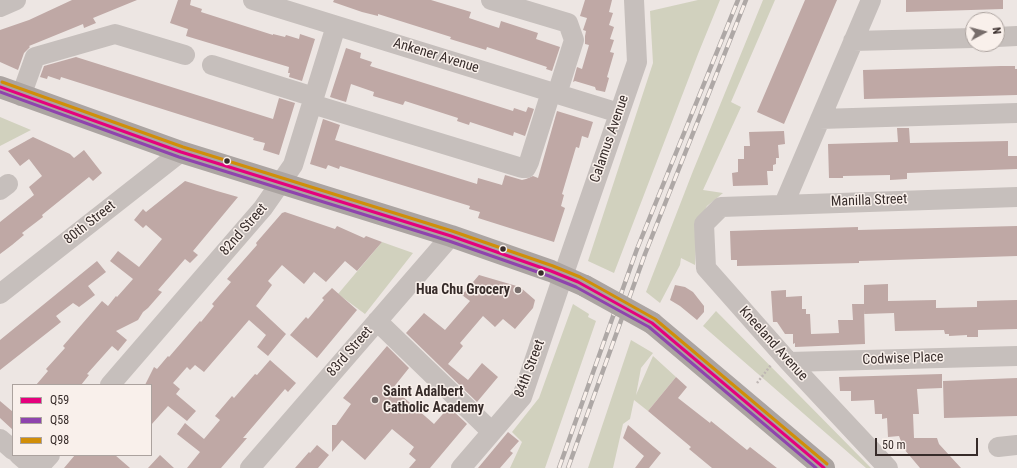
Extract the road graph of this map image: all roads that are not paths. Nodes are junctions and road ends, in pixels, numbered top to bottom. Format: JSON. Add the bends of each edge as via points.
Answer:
{"nodes":[{"id":1,"x":16,"y":0,"type":"edge"},
{"id":2,"x":253,"y":0,"type":"edge"},
{"id":3,"x":491,"y":0,"type":"edge"},
{"id":4,"x":634,"y":0,"type":"edge"},
{"id":5,"x":871,"y":0,"type":"edge"},
{"id":6,"x":0,"y":7,"type":"edge"},
{"id":7,"x":336,"y":26,"type":"junction"},
{"id":8,"x":1017,"y":36,"type":"edge"},
{"id":9,"x":1005,"y":37,"type":"edge"},
{"id":10,"x":965,"y":38,"type":"edge"},
{"id":11,"x":853,"y":41,"type":"junction"},
{"id":12,"x":185,"y":55,"type":"dead end"},
{"id":13,"x":212,"y":65,"type":"dead end"},
{"id":14,"x":0,"y":88,"type":"edge"},
{"id":15,"x":554,"y":93,"type":"junction"},
{"id":16,"x":21,"y":96,"type":"junction"},
{"id":17,"x":313,"y":100,"type":"junction"},
{"id":18,"x":619,"y":113,"type":"junction"},
{"id":19,"x":1017,"y":113,"type":"edge"},
{"id":20,"x":820,"y":119,"type":"junction"},
{"id":21,"x":181,"y":152,"type":"junction"},
{"id":22,"x":282,"y":182,"type":"junction"},
{"id":23,"x":1017,"y":197,"type":"edge"},
{"id":24,"x":784,"y":204,"type":"junction"},
{"id":25,"x":721,"y":207,"type":"joint"},
{"id":26,"x":451,"y":236,"type":"junction"},
{"id":27,"x":563,"y":276,"type":"junction"},
{"id":28,"x":0,"y":294,"type":"edge"},
{"id":29,"x":377,"y":321,"type":"junction"},
{"id":30,"x":1017,"y":356,"type":"edge"},
{"id":31,"x":781,"y":362,"type":"junction"},
{"id":32,"x":111,"y":384,"type":"edge"},
{"id":33,"x":492,"y":432,"type":"junction"},
{"id":34,"x":0,"y":439,"type":"edge"},
{"id":35,"x":12,"y":449,"type":"edge"},
{"id":36,"x":20,"y":456,"type":"edge"},
{"id":37,"x":49,"y":456,"type":"edge"},
{"id":38,"x":34,"y":468,"type":"edge"},
{"id":39,"x":38,"y":468,"type":"edge"},
{"id":40,"x":250,"y":468,"type":"edge"},
{"id":41,"x":461,"y":468,"type":"edge"},
{"id":42,"x":824,"y":468,"type":"edge"},
{"id":43,"x":888,"y":468,"type":"edge"}],
"edges":[{"from":1,"to":6,"type":"street"},
{"from":2,"to":7,"type":"street","name":"Ankener Avenue"},
{"from":3,"to":15,"type":"street","via":[[568,23],[574,40]]},
{"from":4,"to":18,"type":"street","name":"Calamus Avenue","via":[[637,62]]},
{"from":5,"to":11,"type":"street"},
{"from":7,"to":15,"type":"street","name":"Ankener Avenue"},
{"from":7,"to":17,"type":"street","name":"82nd Street"},
{"from":8,"to":9,"type":"street"},
{"from":10,"to":11,"type":"street"},
{"from":11,"to":20,"type":"street"},
{"from":12,"to":16,"type":"street","via":[[115,34],[35,57]]},
{"from":13,"to":17,"type":"street"},
{"from":14,"to":16,"type":"main road"},
{"from":15,"to":17,"type":"street","via":[[526,168]]},
{"from":15,"to":18,"type":"street","name":"Ankener Avenue"},
{"from":16,"to":21,"type":"main road"},
{"from":17,"to":22,"type":"street","name":"82nd Street","via":[[293,165]]},
{"from":18,"to":27,"type":"street","name":"Calamus Avenue"},
{"from":19,"to":20,"type":"street"},
{"from":20,"to":24,"type":"street"},
{"from":21,"to":22,"type":"main road"},
{"from":21,"to":28,"type":"street","name":"80th Street"},
{"from":22,"to":26,"type":"main road"},
{"from":22,"to":32,"type":"street","name":"82nd Street","via":[[263,208]]},
{"from":23,"to":24,"type":"street","name":"Manilla Street"},
{"from":24,"to":25,"type":"street","name":"Manilla Street"},
{"from":25,"to":31,"type":"street","name":"Kneeland Avenue","via":[[704,224],[706,268]]},
{"from":26,"to":27,"type":"main road"},
{"from":26,"to":29,"type":"street","name":"83rd Street"},
{"from":27,"to":33,"type":"street","name":"84th Street","via":[[522,397]]},
{"from":27,"to":42,"type":"main road","bridge":true,"via":[[652,322]]},
{"from":29,"to":33,"type":"street"},
{"from":29,"to":40,"type":"street","name":"83rd Street"},
{"from":30,"to":31,"type":"street","name":"Codwise Place"},
{"from":31,"to":43,"type":"street","name":"Kneeland Avenue"},
{"from":33,"to":41,"type":"street","name":"84th Street"},
{"from":34,"to":35,"type":"street"},
{"from":36,"to":38,"type":"street"},
{"from":37,"to":39,"type":"street"}]}
